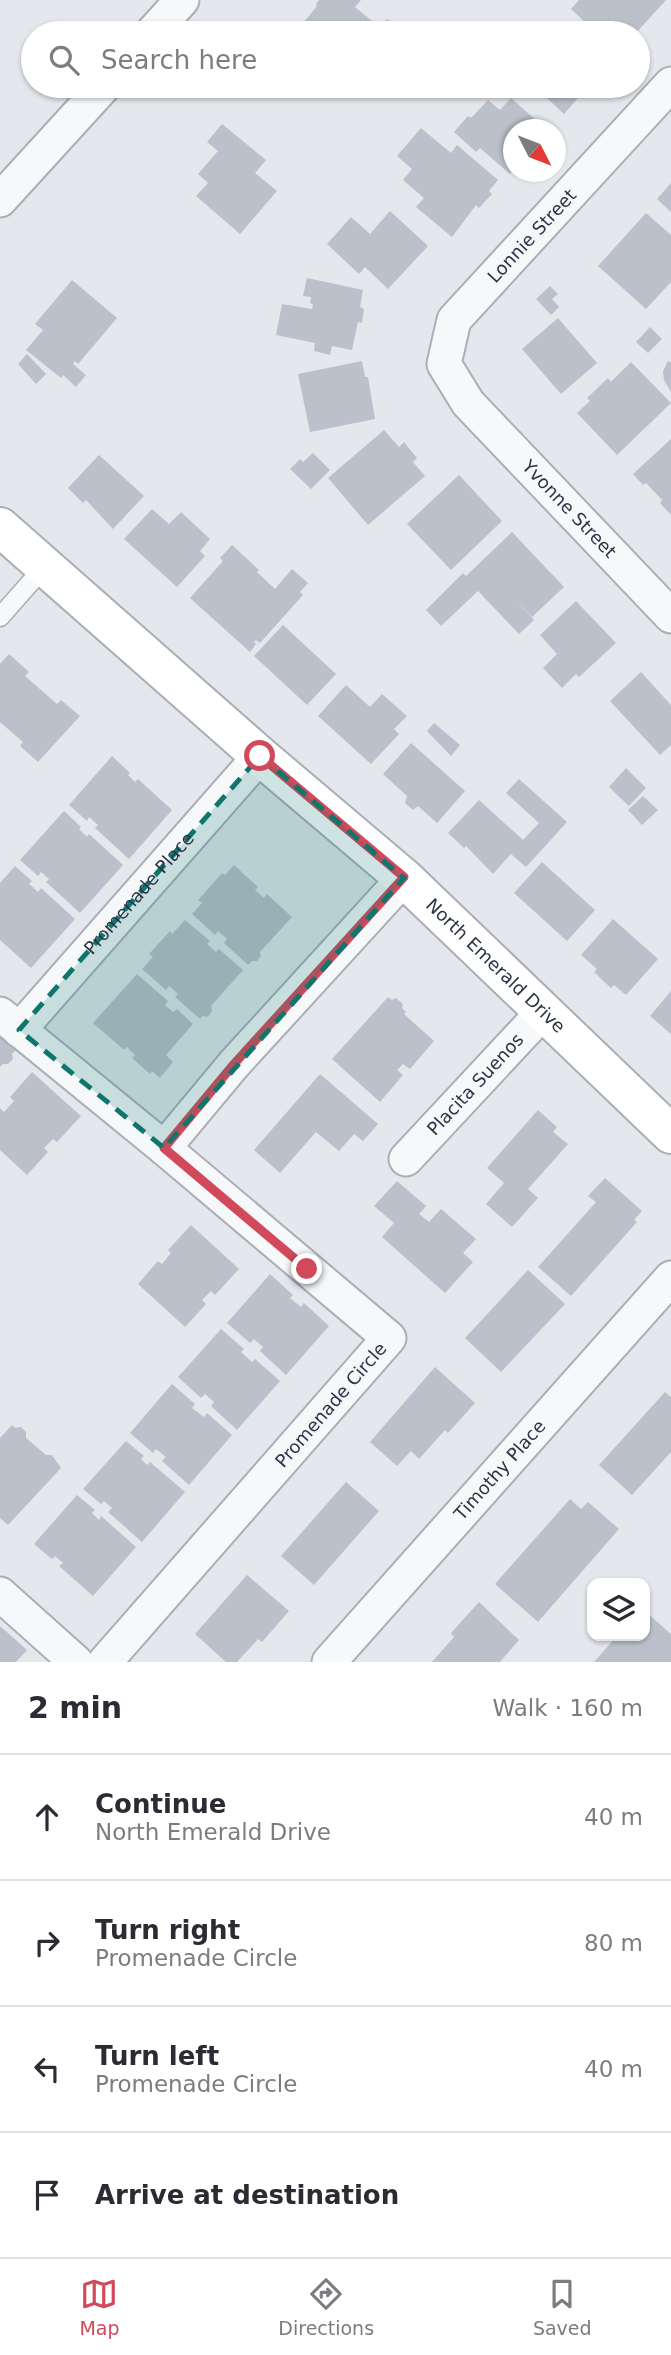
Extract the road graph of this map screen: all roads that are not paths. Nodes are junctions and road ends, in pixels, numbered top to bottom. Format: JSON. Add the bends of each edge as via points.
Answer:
{"nodes":[{"id":1,"x":182,"y":0,"type":"edge"},
{"id":2,"x":163,"y":21,"type":"edge"},
{"id":3,"x":671,"y":84,"type":"edge"},
{"id":4,"x":93,"y":98,"type":"edge"},
{"id":5,"x":0,"y":200,"type":"edge"},
{"id":6,"x":468,"y":404,"type":"joint"},
{"id":7,"x":0,"y":527,"type":"edge"},
{"id":8,"x":44,"y":566,"type":"junction"},
{"id":9,"x":671,"y":616,"type":"edge"},
{"id":10,"x":0,"y":617,"type":"edge"},
{"id":11,"x":260,"y":756,"type":"junction"},
{"id":12,"x":404,"y":877,"type":"junction"},
{"id":13,"x":544,"y":1011,"type":"junction"},
{"id":14,"x":9,"y":1022,"type":"edge"},
{"id":15,"x":671,"y":1133,"type":"edge"},
{"id":16,"x":164,"y":1148,"type":"junction"},
{"id":17,"x":406,"y":1159,"type":"dead end"},
{"id":18,"x":671,"y":1278,"type":"edge"},
{"id":19,"x":0,"y":1594,"type":"edge"},
{"id":20,"x":76,"y":1662,"type":"edge"},
{"id":21,"x":105,"y":1662,"type":"edge"},
{"id":22,"x":329,"y":1662,"type":"edge"}],
"edges":[{"from":1,"to":2,"type":"street"},
{"from":3,"to":6,"type":"street","name":"Lonnie Street","via":[[454,320],[444,364]]},
{"from":4,"to":5,"type":"street"},
{"from":6,"to":9,"type":"street","name":"Yvonne Street"},
{"from":7,"to":8,"type":"main road","name":"North Emerald Drive"},
{"from":8,"to":10,"type":"lane"},
{"from":8,"to":11,"type":"main road","name":"North Emerald Drive"},
{"from":11,"to":12,"type":"main road","name":"North Emerald Drive"},
{"from":11,"to":14,"type":"street","name":"Promenade Place"},
{"from":12,"to":13,"type":"main road","name":"North Emerald Drive"},
{"from":12,"to":16,"type":"street"},
{"from":13,"to":15,"type":"main road","name":"North Emerald Drive"},
{"from":13,"to":17,"type":"street","name":"Placita Suenos"},
{"from":14,"to":16,"type":"street","name":"Promenade Circle"},
{"from":16,"to":21,"type":"street","name":"Promenade Circle","via":[[389,1338]]},
{"from":18,"to":22,"type":"street","name":"Timothy Place"},
{"from":19,"to":20,"type":"street"}]}
